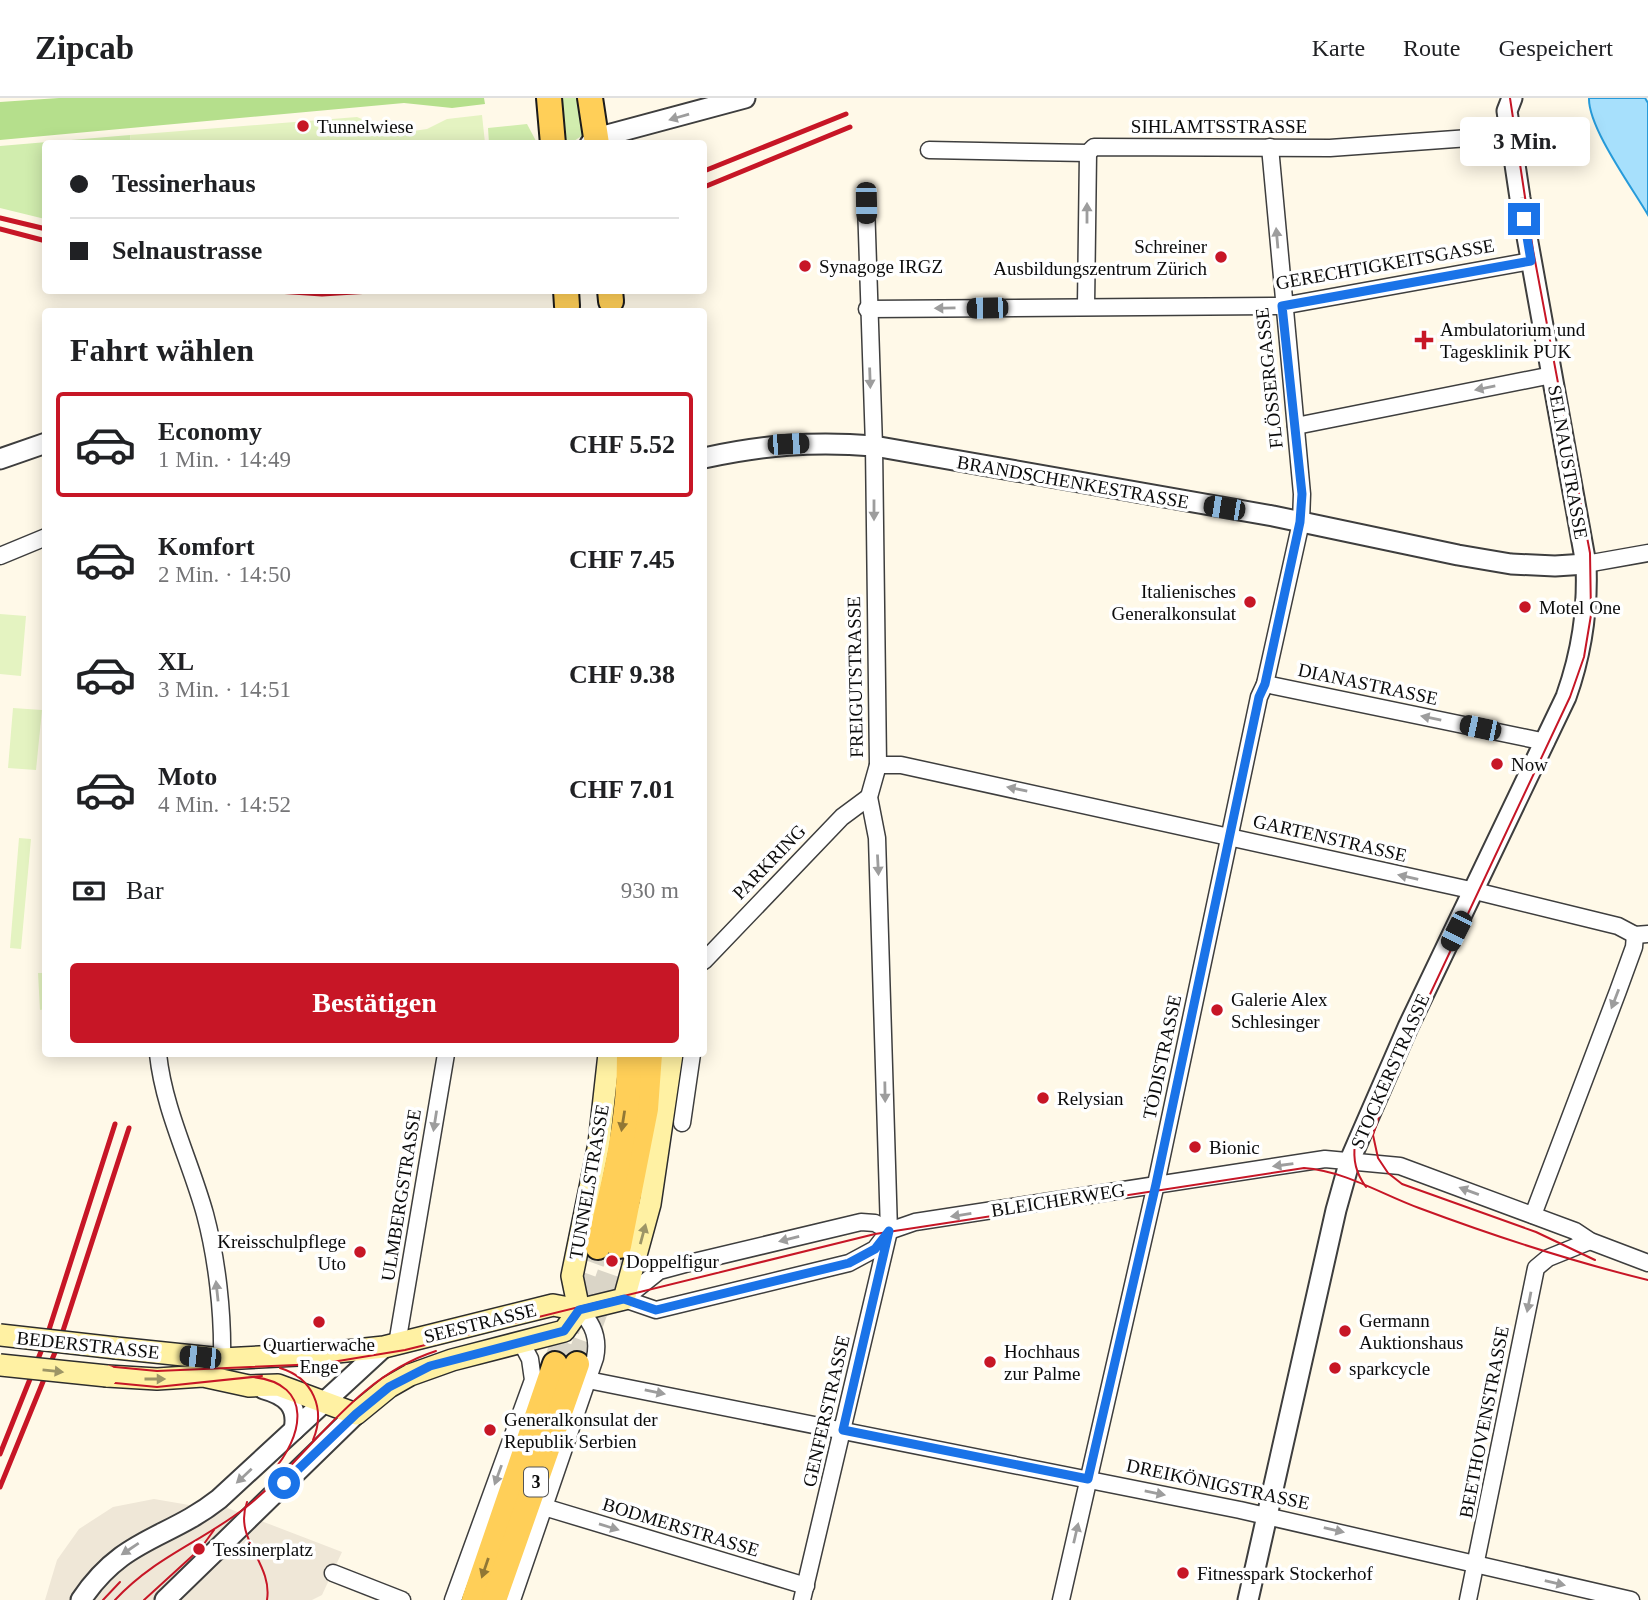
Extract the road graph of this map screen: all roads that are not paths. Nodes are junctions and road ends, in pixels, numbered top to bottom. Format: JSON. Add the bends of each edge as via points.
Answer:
{"nodes":[{"id":1,"x":549,"y":98,"type":"edge"},
{"id":2,"x":590,"y":98,"type":"edge"},
{"id":3,"x":745,"y":98,"type":"edge"},
{"id":4,"x":1492,"y":98,"type":"edge"},
{"id":5,"x":1509,"y":105,"type":"edge"},
{"id":6,"x":1511,"y":135,"type":"junction"},
{"id":7,"x":553,"y":140,"type":"edge"},
{"id":8,"x":594,"y":140,"type":"edge"},
{"id":9,"x":601,"y":140,"type":"edge"},
{"id":10,"x":1270,"y":147,"type":"junction"},
{"id":11,"x":929,"y":150,"type":"dead end"},
{"id":12,"x":1088,"y":153,"type":"junction"},
{"id":13,"x":866,"y":203,"type":"dead end"},
{"id":14,"x":1531,"y":261,"type":"junction"},
{"id":15,"x":1086,"y":306,"type":"junction"},
{"id":16,"x":1282,"y":306,"type":"junction"},
{"id":17,"x":867,"y":310,"type":"junction"},
{"id":18,"x":1552,"y":375,"type":"junction"},
{"id":19,"x":1296,"y":426,"type":"junction"},
{"id":20,"x":42,"y":444,"type":"edge"},
{"id":21,"x":874,"y":446,"type":"junction"},
{"id":22,"x":707,"y":457,"type":"edge"},
{"id":23,"x":0,"y":459,"type":"edge"},
{"id":24,"x":1300,"y":522,"type":"junction"},
{"id":25,"x":42,"y":539,"type":"edge"},
{"id":26,"x":1648,"y":553,"type":"edge"},
{"id":27,"x":0,"y":556,"type":"edge"},
{"id":28,"x":1586,"y":564,"type":"junction"},
{"id":29,"x":1265,"y":684,"type":"junction"},
{"id":30,"x":1546,"y":741,"type":"junction"},
{"id":31,"x":878,"y":765,"type":"junction"},
{"id":32,"x":869,"y":797,"type":"junction"},
{"id":33,"x":1230,"y":837,"type":"junction"},
{"id":34,"x":1475,"y":891,"type":"junction"},
{"id":35,"x":1641,"y":934,"type":"edge"},
{"id":36,"x":707,"y":958,"type":"edge"},
{"id":37,"x":158,"y":1057,"type":"edge"},
{"id":38,"x":445,"y":1057,"type":"edge"},
{"id":39,"x":609,"y":1057,"type":"edge"},
{"id":40,"x":628,"y":1057,"type":"edge"},
{"id":41,"x":650,"y":1057,"type":"edge"},
{"id":42,"x":672,"y":1057,"type":"edge"},
{"id":43,"x":692,"y":1057,"type":"edge"},
{"id":44,"x":682,"y":1123,"type":"dead end"},
{"id":45,"x":1350,"y":1160,"type":"junction"},
{"id":46,"x":1156,"y":1184,"type":"junction"},
{"id":47,"x":1532,"y":1215,"type":"junction"},
{"id":48,"x":889,"y":1231,"type":"junction"},
{"id":49,"x":1590,"y":1241,"type":"junction"},
{"id":50,"x":1648,"y":1264,"type":"edge"},
{"id":51,"x":624,"y":1299,"type":"junction"},
{"id":52,"x":579,"y":1310,"type":"junction"},
{"id":53,"x":0,"y":1335,"type":"edge"},
{"id":54,"x":521,"y":1342,"type":"junction"},
{"id":55,"x":391,"y":1345,"type":"junction"},
{"id":56,"x":222,"y":1359,"type":"junction"},
{"id":57,"x":0,"y":1366,"type":"edge"},
{"id":58,"x":573,"y":1369,"type":"junction"},
{"id":59,"x":203,"y":1377,"type":"junction"},
{"id":60,"x":249,"y":1386,"type":"junction"},
{"id":61,"x":323,"y":1403,"type":"junction"},
{"id":62,"x":356,"y":1414,"type":"junction"},
{"id":63,"x":294,"y":1430,"type":"junction"},
{"id":64,"x":843,"y":1430,"type":"junction"},
{"id":65,"x":1088,"y":1479,"type":"junction"},
{"id":66,"x":544,"y":1507,"type":"junction"},
{"id":67,"x":1267,"y":1516,"type":"junction"},
{"id":68,"x":1476,"y":1564,"type":"junction"},
{"id":69,"x":333,"y":1573,"type":"dead end"},
{"id":70,"x":804,"y":1593,"type":"edge"},
{"id":71,"x":81,"y":1600,"type":"edge"},
{"id":72,"x":165,"y":1600,"type":"edge"},
{"id":73,"x":402,"y":1600,"type":"edge"},
{"id":74,"x":453,"y":1600,"type":"edge"},
{"id":75,"x":474,"y":1600,"type":"edge"},
{"id":76,"x":494,"y":1600,"type":"edge"},
{"id":77,"x":512,"y":1600,"type":"edge"},
{"id":78,"x":1061,"y":1600,"type":"edge"},
{"id":79,"x":1248,"y":1600,"type":"edge"},
{"id":80,"x":1468,"y":1600,"type":"edge"},
{"id":81,"x":1631,"y":1600,"type":"edge"}],
"edges":[{"from":1,"to":7,"type":"main road"},
{"from":2,"to":8,"type":"main road"},
{"from":3,"to":9,"type":"street","one_way":true},
{"from":4,"to":5,"type":"street","name":"SELNAUSTRASSE"},
{"from":5,"to":6,"type":"street","name":"SELNAUSTRASSE"},
{"from":6,"to":10,"type":"street","name":"SIHLAMTSSTRASSE","via":[[1363,146]]},
{"from":6,"to":14,"type":"street","name":"SELNAUSTRASSE"},
{"from":10,"to":12,"type":"street","name":"SIHLAMTSSTRASSE","via":[[1094,147]]},
{"from":16,"to":10,"type":"street","name":"FLÖSSERGASSE","one_way":true},
{"from":11,"to":12,"type":"street","name":"SIHLAMTSSTRASSE"},
{"from":15,"to":12,"type":"street","one_way":true},
{"from":13,"to":17,"type":"street","name":"FREIGUTSTRASSE"},
{"from":14,"to":16,"type":"street","name":"GERECHTIGKEITSGASSE"},
{"from":14,"to":18,"type":"street","name":"SELNAUSTRASSE"},
{"from":15,"to":16,"type":"street","name":"GERECHTIGKEITSGASSE"},
{"from":15,"to":17,"type":"street","name":"GERECHTIGKEITSGASSE","one_way":true},
{"from":16,"to":19,"type":"street","name":"FLÖSSERGASSE"},
{"from":17,"to":21,"type":"street","name":"FREIGUTSTRASSE","one_way":true},
{"from":18,"to":19,"type":"street","one_way":true},
{"from":18,"to":28,"type":"street","name":"SELNAUSTRASSE"},
{"from":19,"to":24,"type":"street","name":"FLÖSSERGASSE"},
{"from":20,"to":23,"type":"street"},
{"from":21,"to":22,"type":"street","name":"BRANDSCHENKESTRASSE","via":[[758,446]]},
{"from":21,"to":24,"type":"street","name":"BRANDSCHENKESTRASSE"},
{"from":21,"to":31,"type":"street","name":"FREIGUTSTRASSE","one_way":true},
{"from":24,"to":28,"type":"street","name":"BRANDSCHENKESTRASSE","via":[[1498,562]]},
{"from":24,"to":29,"type":"street","name":"TÖDISTRASSE"},
{"from":25,"to":27,"type":"street"},
{"from":26,"to":28,"type":"street","name":"BRANDSCHENKESTRASSE"},
{"from":28,"to":30,"type":"street","name":"STOCKERSTRASSE","via":[[1587,607],[1581,647]]},
{"from":30,"to":29,"type":"street","name":"DIANASTRASSE","one_way":true},
{"from":29,"to":33,"type":"street","name":"TÖDISTRASSE"},
{"from":30,"to":34,"type":"street","name":"STOCKERSTRASSE"},
{"from":31,"to":32,"type":"street","name":"FREIGUTSTRASSE"},
{"from":33,"to":31,"type":"street","name":"GARTENSTRASSE","one_way":true,"via":[[925,769]]},
{"from":32,"to":36,"type":"street","name":"PARKRING","via":[[842,817]]},
{"from":32,"to":48,"type":"street","name":"FREIGUTSTRASSE","one_way":true,"via":[[878,851]]},
{"from":34,"to":33,"type":"street","name":"GARTENSTRASSE","one_way":true},
{"from":33,"to":46,"type":"street","name":"TÖDISTRASSE"},
{"from":34,"to":35,"type":"street","name":"GARTENSTRASSE"},
{"from":34,"to":45,"type":"street","name":"STOCKERSTRASSE"},
{"from":35,"to":47,"type":"street","one_way":true},
{"from":56,"to":37,"type":"street","one_way":true,"via":[[205,1215],[162,1084]]},
{"from":38,"to":55,"type":"street","name":"ULMBERGSTRASSE","one_way":true},
{"from":39,"to":52,"type":"main road","name":"TUNNELSTRASSE","via":[[599,1144],[572,1276]]},
{"from":40,"to":41,"type":"main road","name":"TUNNELSTRASSE","one_way":true,"via":[[608,1247],[644,1122]]},
{"from":51,"to":42,"type":"main road","one_way":true,"via":[[650,1204]]},
{"from":43,"to":44,"type":"street"},
{"from":45,"to":46,"type":"street","name":"BLEICHERWEG","one_way":true,"via":[[1325,1159]]},
{"from":47,"to":45,"type":"street","name":"BLEICHERWEG","one_way":true,"via":[[1400,1166]]},
{"from":45,"to":67,"type":"street","name":"STOCKERSTRASSE"},
{"from":46,"to":48,"type":"street","name":"BLEICHERWEG","one_way":true,"via":[[915,1222]]},
{"from":46,"to":65,"type":"street","name":"TÖDISTRASSE"},
{"from":47,"to":49,"type":"street","name":"BLEICHERWEG","via":[[1575,1230]]},
{"from":48,"to":51,"type":"street","one_way":true,"via":[[861,1222],[685,1264],[659,1271]]},
{"from":48,"to":51,"type":"street","name":"BLEICHERWEG","via":[[875,1249],[849,1263],[656,1310]]},
{"from":48,"to":64,"type":"street","name":"GENFERSTRASSE"},
{"from":49,"to":50,"type":"street","name":"BLEICHERWEG"},
{"from":49,"to":68,"type":"street","name":"BEETHOVENSTRASSE","one_way":true,"via":[[1548,1258],[1536,1268]]},
{"from":51,"to":52,"type":"main road"},
{"from":52,"to":54,"type":"main road","name":"SEESTRASSE","via":[[564,1331]]},
{"from":52,"to":55,"type":"main road","name":"SEESTRASSE","via":[[553,1305]]},
{"from":52,"to":58,"type":"street","via":[[597,1339],[595,1358]]},
{"from":53,"to":56,"type":"main road","name":"BEDERSTRASSE","bridge":true},
{"from":54,"to":62,"type":"main road","name":"SEESTRASSE","via":[[410,1375]]},
{"from":54,"to":74,"type":"street","one_way":true,"via":[[533,1380]]},
{"from":55,"to":56,"type":"main road","name":"BEDERSTRASSE"},
{"from":55,"to":61,"type":"street","name":"SEESTRASSE"},
{"from":56,"to":59,"type":"main road"},
{"from":57,"to":59,"type":"main road","name":"BEDERSTRASSE","one_way":true,"bridge":true,"via":[[157,1380]]},
{"from":58,"to":64,"type":"street","name":"DREIKÖNIGSTRASSE","one_way":true},
{"from":58,"to":66,"type":"street"},
{"from":58,"to":75,"type":"main road","number":"3","one_way":true},
{"from":58,"to":76,"type":"main road","number":"3"},
{"from":59,"to":60,"type":"main road","name":"BEDERSTRASSE"},
{"from":60,"to":61,"type":"main road","name":"BEDERSTRASSE","via":[[278,1385]]},
{"from":60,"to":63,"type":"street","via":[[275,1392],[289,1401],[296,1420]]},
{"from":61,"to":62,"type":"main road","name":"BEDERSTRASSE"},
{"from":61,"to":63,"type":"street","name":"SEESTRASSE"},
{"from":62,"to":72,"type":"street","name":"SEESTRASSE"},
{"from":63,"to":71,"type":"street","name":"SEESTRASSE","one_way":true,"via":[[208,1508],[121,1555],[94,1580]]},
{"from":64,"to":65,"type":"street","name":"DREIKÖNIGSTRASSE"},
{"from":64,"to":70,"type":"street","name":"GENFERSTRASSE"},
{"from":65,"to":67,"type":"street","name":"DREIKÖNIGSTRASSE","one_way":true},
{"from":78,"to":65,"type":"street","name":"TÖDISTRASSE","one_way":true},
{"from":66,"to":70,"type":"street","name":"BODMERSTRASSE","one_way":true},
{"from":66,"to":77,"type":"street"},
{"from":67,"to":68,"type":"street","name":"DREIKÖNIGSTRASSE","one_way":true},
{"from":67,"to":79,"type":"street","name":"STOCKERSTRASSE"},
{"from":68,"to":80,"type":"street","name":"BEETHOVENSTRASSE"},
{"from":68,"to":81,"type":"street","name":"DREIKÖNIGSTRASSE","one_way":true},
{"from":69,"to":73,"type":"street"}]}
